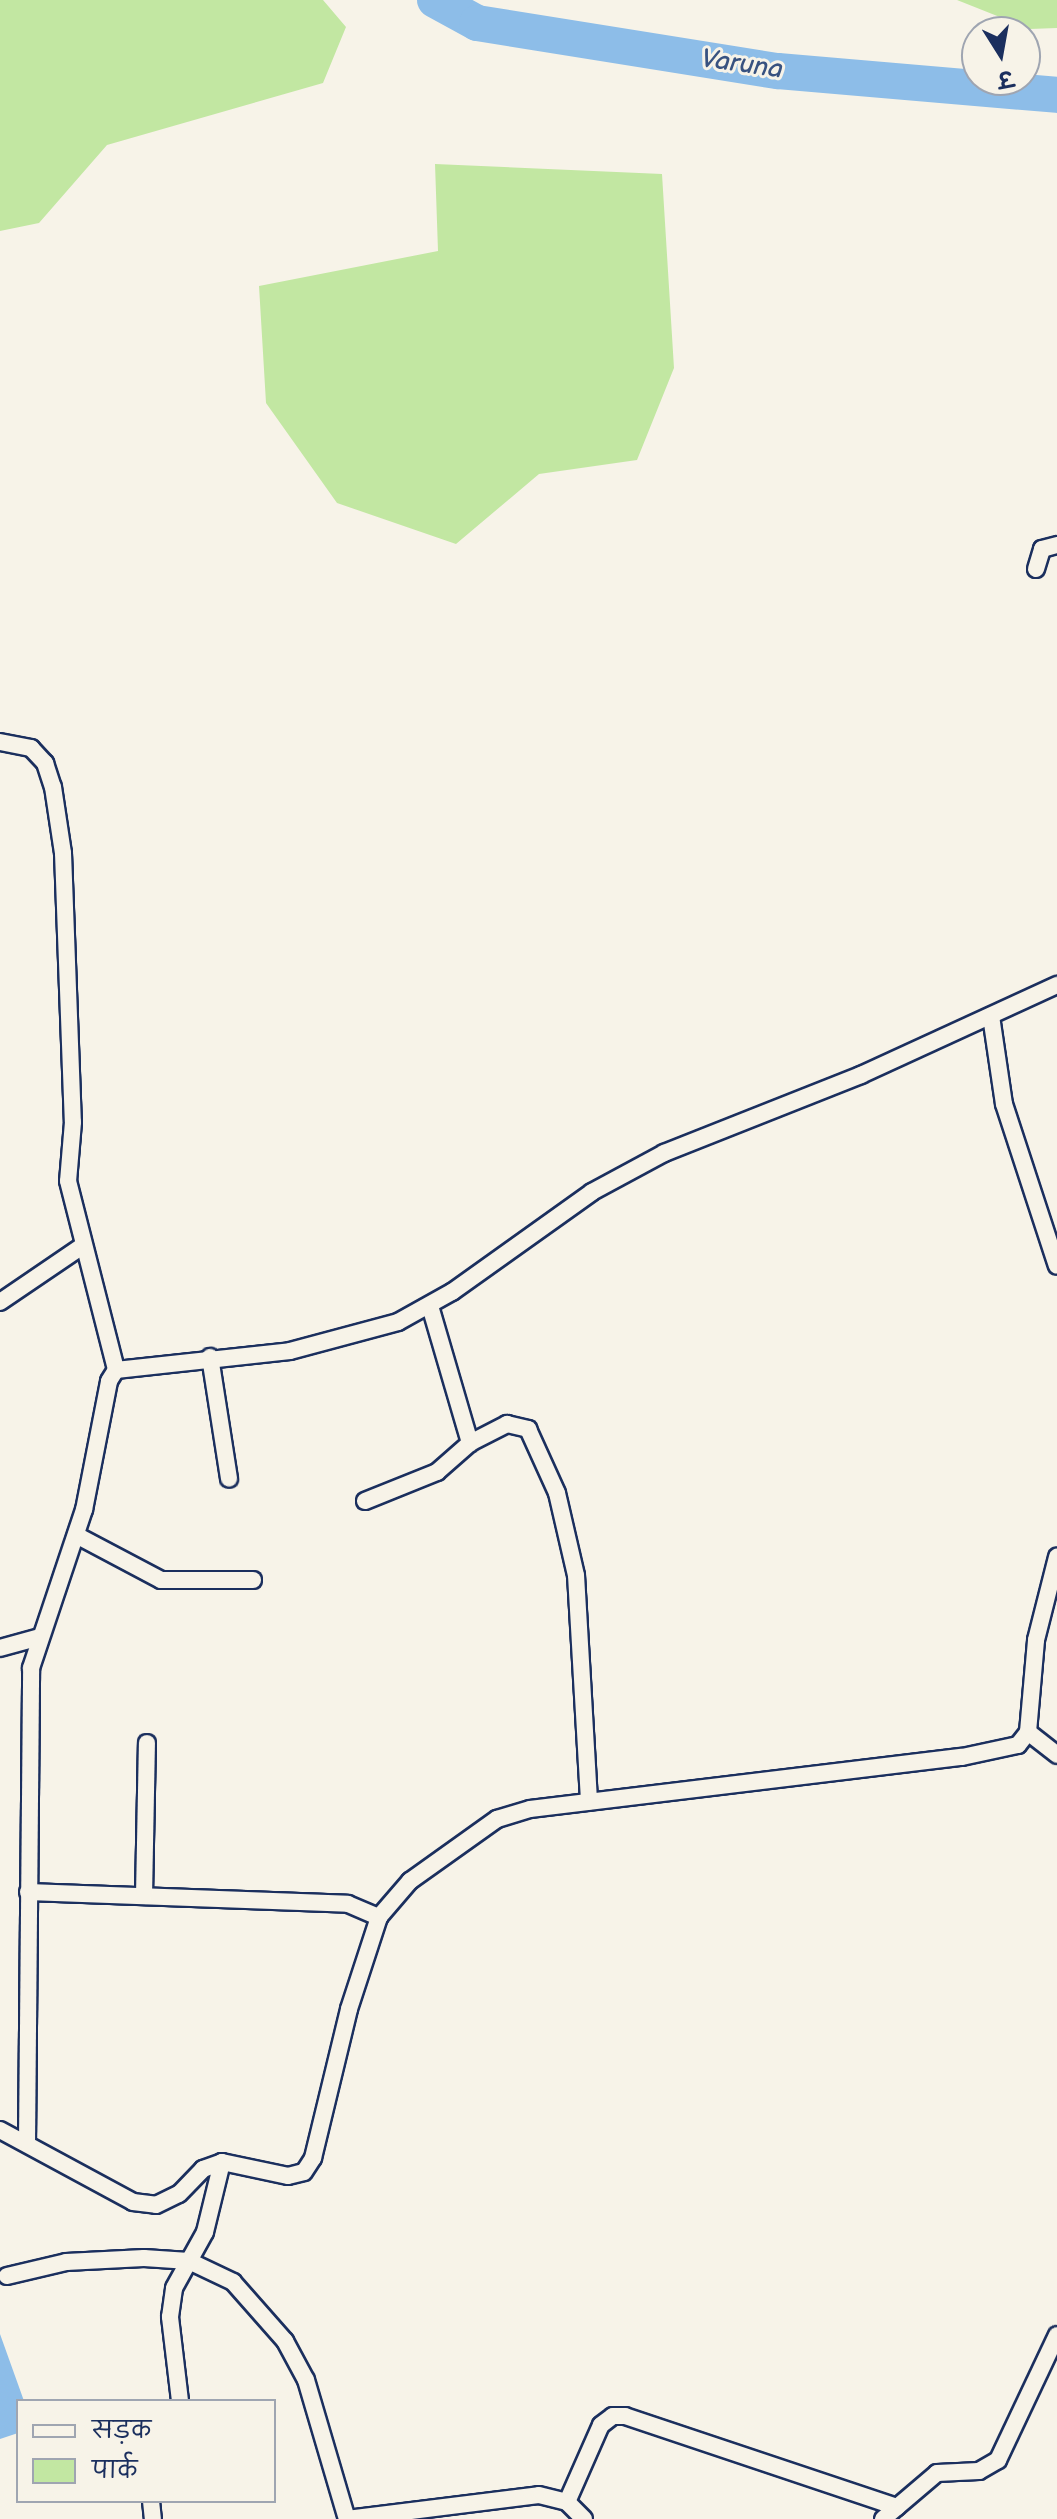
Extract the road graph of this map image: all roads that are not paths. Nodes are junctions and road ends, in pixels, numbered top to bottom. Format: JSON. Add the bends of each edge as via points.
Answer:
{"nodes":[{"id":1,"x":1057,"y":545,"type":"edge"},
{"id":2,"x":1036,"y":569,"type":"dead end"},
{"id":3,"x":0,"y":742,"type":"edge"},
{"id":4,"x":1057,"y":985,"type":"edge"},
{"id":5,"x":991,"y":1016,"type":"junction"},
{"id":6,"x":81,"y":1247,"type":"junction"},
{"id":7,"x":1057,"y":1266,"type":"edge"},
{"id":8,"x":0,"y":1302,"type":"edge"},
{"id":9,"x":430,"y":1306,"type":"junction"},
{"id":10,"x":210,"y":1357,"type":"junction"},
{"id":11,"x":116,"y":1370,"type":"junction"},
{"id":12,"x":470,"y":1443,"type":"junction"},
{"id":13,"x":229,"y":1479,"type":"dead end"},
{"id":14,"x":365,"y":1501,"type":"dead end"},
{"id":15,"x":76,"y":1535,"type":"junction"},
{"id":16,"x":1057,"y":1557,"type":"edge"},
{"id":17,"x":253,"y":1580,"type":"dead end"},
{"id":18,"x":40,"y":1637,"type":"junction"},
{"id":19,"x":0,"y":1648,"type":"edge"},
{"id":20,"x":1028,"y":1732,"type":"junction"},
{"id":21,"x":147,"y":1743,"type":"dead end"},
{"id":22,"x":1057,"y":1755,"type":"edge"},
{"id":23,"x":589,"y":1802,"type":"junction"},
{"id":24,"x":28,"y":1892,"type":"junction"},
{"id":25,"x":144,"y":1896,"type":"junction"},
{"id":26,"x":379,"y":1917,"type":"junction"},
{"id":27,"x":0,"y":2130,"type":"edge"},
{"id":28,"x":27,"y":2143,"type":"junction"},
{"id":29,"x":222,"y":2162,"type":"junction"},
{"id":30,"x":189,"y":2261,"type":"junction"},
{"id":31,"x":7,"y":2276,"type":"dead end"},
{"id":32,"x":1057,"y":2335,"type":"edge"},
{"id":33,"x":180,"y":2399,"type":"edge"},
{"id":34,"x":567,"y":2502,"type":"junction"},
{"id":35,"x":897,"y":2507,"type":"junction"},
{"id":36,"x":408,"y":2514,"type":"edge"},
{"id":37,"x":347,"y":2519,"type":"edge"},
{"id":38,"x":584,"y":2519,"type":"edge"},
{"id":39,"x":883,"y":2519,"type":"edge"}],
"edges":[{"from":1,"to":2,"type":"street","via":[[1042,549]]},
{"from":3,"to":6,"type":"street","via":[[31,748],[45,763],[53,787],[63,853],[73,1122],[68,1181]]},
{"from":4,"to":5,"type":"street"},
{"from":5,"to":7,"type":"street","via":[[1004,1104]]},
{"from":5,"to":9,"type":"street","via":[[861,1075],[664,1153],[592,1192]]},
{"from":6,"to":8,"type":"street"},
{"from":6,"to":11,"type":"street"},
{"from":9,"to":10,"type":"street","via":[[354,1336],[290,1351]]},
{"from":9,"to":12,"type":"street"},
{"from":10,"to":11,"type":"street"},
{"from":10,"to":13,"type":"street"},
{"from":11,"to":15,"type":"street"},
{"from":12,"to":14,"type":"street","via":[[437,1472]]},
{"from":12,"to":23,"type":"street","via":[[507,1424],[528,1429],[557,1493],[576,1575]]},
{"from":15,"to":17,"type":"street","via":[[161,1580]]},
{"from":15,"to":18,"type":"street"},
{"from":16,"to":20,"type":"street","via":[[1036,1640]]},
{"from":18,"to":19,"type":"street"},
{"from":18,"to":24,"type":"street","via":[[28,1698]]},
{"from":20,"to":22,"type":"street"},
{"from":20,"to":23,"type":"street","via":[[1018,1745],[962,1757]]},
{"from":21,"to":25,"type":"street"},
{"from":23,"to":26,"type":"street","via":[[497,1819],[410,1881]]},
{"from":24,"to":25,"type":"street"},
{"from":24,"to":28,"type":"street"},
{"from":25,"to":26,"type":"street","via":[[348,1904]]},
{"from":26,"to":29,"type":"street","via":[[309,2166],[288,2176]]},
{"from":27,"to":28,"type":"street"},
{"from":28,"to":29,"type":"street","via":[[133,2202],[156,2205],[179,2194],[203,2169]]},
{"from":29,"to":30,"type":"street","via":[[217,2197]]},
{"from":30,"to":31,"type":"street","via":[[66,2262]]},
{"from":30,"to":33,"type":"street","via":[[174,2288],[170,2317]]},
{"from":30,"to":37,"type":"street","via":[[233,2282],[285,2341],[306,2380]]},
{"from":32,"to":35,"type":"street","via":[[998,2460],[979,2471],[937,2473]]},
{"from":34,"to":35,"type":"street","via":[[601,2425],[613,2416],[625,2416]]},
{"from":34,"to":36,"type":"street","via":[[539,2495],[504,2496]]},
{"from":34,"to":38,"type":"street"},
{"from":35,"to":39,"type":"street"},
{"from":36,"to":37,"type":"street"}]}
